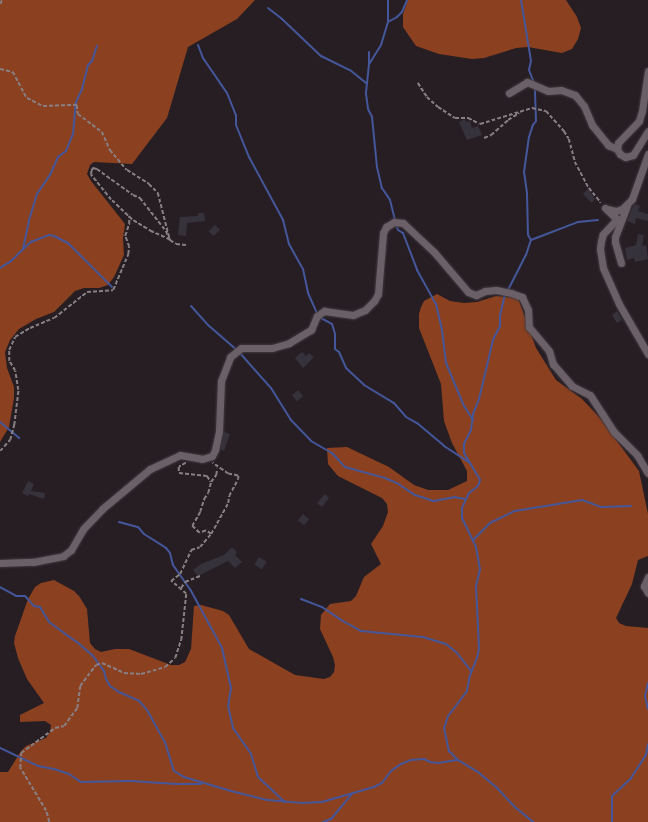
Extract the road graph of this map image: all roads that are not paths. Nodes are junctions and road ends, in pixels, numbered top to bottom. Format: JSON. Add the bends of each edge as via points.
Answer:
{"nodes":[{"id":1,"x":648,"y":71,"type":"edge"},
{"id":2,"x":509,"y":93,"type":"dead end"},
{"id":3,"x":648,"y":131,"type":"edge"},
{"id":4,"x":617,"y":149,"type":"junction"},
{"id":5,"x":648,"y":154,"type":"edge"},
{"id":6,"x":627,"y":206,"type":"junction"},
{"id":7,"x":622,"y":263,"type":"dead end"},
{"id":8,"x":648,"y":354,"type":"edge"},
{"id":9,"x":648,"y":473,"type":"edge"},
{"id":10,"x":0,"y":563,"type":"edge"},
{"id":11,"x":648,"y":577,"type":"edge"},
{"id":12,"x":648,"y":593,"type":"edge"}],
"edges":[{"from":1,"to":4,"type":"street","via":[[642,111],[638,121],[618,143]]},
{"from":2,"to":4,"type":"street","via":[[526,82],[548,91],[561,90],[576,95],[592,125],[608,145]]},
{"from":3,"to":4,"type":"street","via":[[631,156],[622,156]]},
{"from":5,"to":6,"type":"street","via":[[635,194]]},
{"from":6,"to":7,"type":"street","via":[[615,237]]},
{"from":6,"to":8,"type":"street","via":[[616,210],[605,208],[617,220],[607,229],[600,249],[603,268],[619,304]]},
{"from":9,"to":10,"type":"street","via":[[637,455],[614,432],[590,395],[572,386],[553,364],[549,351],[529,327],[528,310],[522,297],[496,290],[476,295],[468,292],[434,252],[399,222],[390,224],[383,233],[378,294],[366,310],[353,315],[324,312],[317,316],[314,325],[306,334],[285,345],[272,348],[241,348],[233,352],[221,381],[219,432],[214,454],[207,459],[176,456],[144,473],[94,517],[78,536],[71,550],[63,556],[33,562]]},
{"from":11,"to":12,"type":"street","via":[[644,586]]}]}
